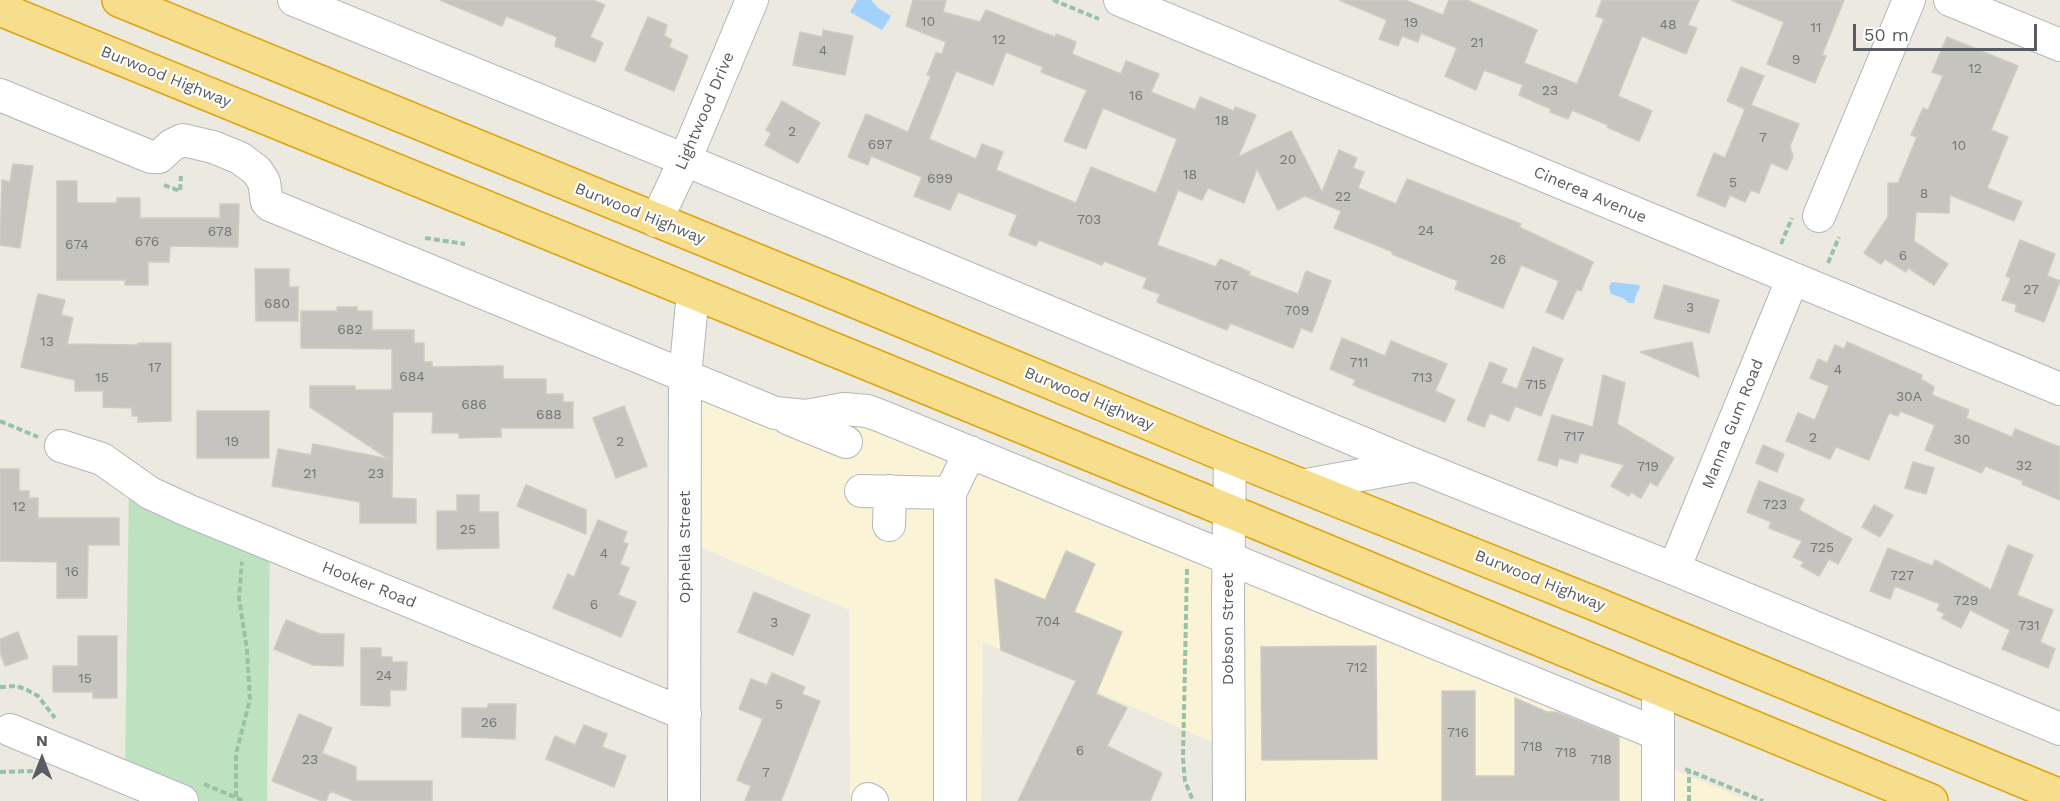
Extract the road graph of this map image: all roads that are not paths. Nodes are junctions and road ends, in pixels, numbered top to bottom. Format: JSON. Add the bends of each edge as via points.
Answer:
{"nodes":[{"id":1,"x":119,"y":0,"type":"edge"},
{"id":2,"x":294,"y":0,"type":"edge"},
{"id":3,"x":752,"y":0,"type":"edge"},
{"id":4,"x":1120,"y":0,"type":"edge"},
{"id":5,"x":1909,"y":0,"type":"edge"},
{"id":6,"x":1950,"y":0,"type":"edge"},
{"id":7,"x":0,"y":9,"type":"edge"},
{"id":8,"x":2060,"y":45,"type":"edge"},
{"id":9,"x":0,"y":95,"type":"edge"},
{"id":10,"x":685,"y":160,"type":"junction"},
{"id":11,"x":1819,"y":216,"type":"dead end"},
{"id":12,"x":656,"y":221,"type":"junction"},
{"id":13,"x":1792,"y":280,"type":"junction"},
{"id":14,"x":693,"y":293,"type":"junction"},
{"id":15,"x":686,"y":376,"type":"junction"},
{"id":16,"x":2060,"y":389,"type":"edge"},
{"id":17,"x":775,"y":413,"type":"junction"},
{"id":18,"x":846,"y":442,"type":"dead end"},
{"id":19,"x":61,"y":446,"type":"dead end"},
{"id":20,"x":970,"y":452,"type":"junction"},
{"id":21,"x":1230,"y":457,"type":"junction"},
{"id":22,"x":1415,"y":465,"type":"junction"},
{"id":23,"x":1301,"y":486,"type":"junction"},
{"id":24,"x":950,"y":493,"type":"junction"},
{"id":25,"x":1229,"y":511,"type":"junction"},
{"id":26,"x":889,"y":525,"type":"dead end"},
{"id":27,"x":1229,"y":558,"type":"junction"},
{"id":28,"x":1674,"y":569,"type":"junction"},
{"id":29,"x":1658,"y":688,"type":"junction"},
{"id":30,"x":684,"y":714,"type":"junction"},
{"id":31,"x":2060,"y":729,"type":"edge"},
{"id":32,"x":10,"y":730,"type":"dead end"},
{"id":33,"x":1658,"y":734,"type":"junction"},
{"id":34,"x":2060,"y":796,"type":"edge"},
{"id":35,"x":182,"y":801,"type":"edge"},
{"id":36,"x":684,"y":801,"type":"edge"},
{"id":37,"x":950,"y":801,"type":"edge"},
{"id":38,"x":1229,"y":801,"type":"edge"},
{"id":39,"x":1658,"y":801,"type":"edge"},
{"id":40,"x":1931,"y":801,"type":"edge"}],
"edges":[{"from":1,"to":12,"type":"highway","name":"Burwood Highway"},
{"from":2,"to":10,"type":"street"},
{"from":3,"to":10,"type":"street","name":"Lightwood Drive"},
{"from":4,"to":13,"type":"street","name":"Cinerea Avenue"},
{"from":5,"to":11,"type":"street"},
{"from":6,"to":8,"type":"street"},
{"from":7,"to":14,"type":"highway","name":"Burwood Highway"},
{"from":9,"to":15,"type":"street","via":[[151,157],[159,157],[183,140],[234,156],[257,171],[271,206]]},
{"from":10,"to":12,"type":"street","name":"Lightwood Drive"},
{"from":10,"to":22,"type":"street"},
{"from":12,"to":21,"type":"highway","name":"Burwood Highway"},
{"from":13,"to":16,"type":"street","name":"Cinerea Avenue"},
{"from":13,"to":28,"type":"street","name":"Manna Gum Road"},
{"from":14,"to":15,"type":"street","name":"Ophelia Street"},
{"from":14,"to":25,"type":"highway","name":"Burwood Highway"},
{"from":15,"to":17,"type":"street"},
{"from":15,"to":30,"type":"street","name":"Ophelia Street"},
{"from":17,"to":18,"type":"street"},
{"from":17,"to":20,"type":"street","via":[[806,416],[844,409],[867,411]]},
{"from":19,"to":30,"type":"street","name":"Hooker Road","via":[[106,461],[150,493],[187,510]]},
{"from":20,"to":24,"type":"street"},
{"from":20,"to":27,"type":"street"},
{"from":21,"to":23,"type":"highway","name":"Burwood Highway"},
{"from":21,"to":25,"type":"street","name":"Dobson Street"},
{"from":22,"to":23,"type":"street"},
{"from":22,"to":28,"type":"street"},
{"from":23,"to":34,"type":"highway","name":"Burwood Highway"},
{"from":24,"to":26,"type":"street","via":[[875,491]]},
{"from":24,"to":37,"type":"street","via":[[944,557]]},
{"from":25,"to":27,"type":"street","name":"Dobson Street"},
{"from":25,"to":29,"type":"highway","name":"Burwood Highway"},
{"from":27,"to":33,"type":"street"},
{"from":27,"to":38,"type":"street","name":"Dobson Street"},
{"from":28,"to":31,"type":"street"},
{"from":29,"to":33,"type":"street"},
{"from":29,"to":40,"type":"highway","name":"Burwood Highway"},
{"from":30,"to":36,"type":"street","name":"Ophelia Street"},
{"from":32,"to":35,"type":"street"},
{"from":33,"to":39,"type":"street"}]}
